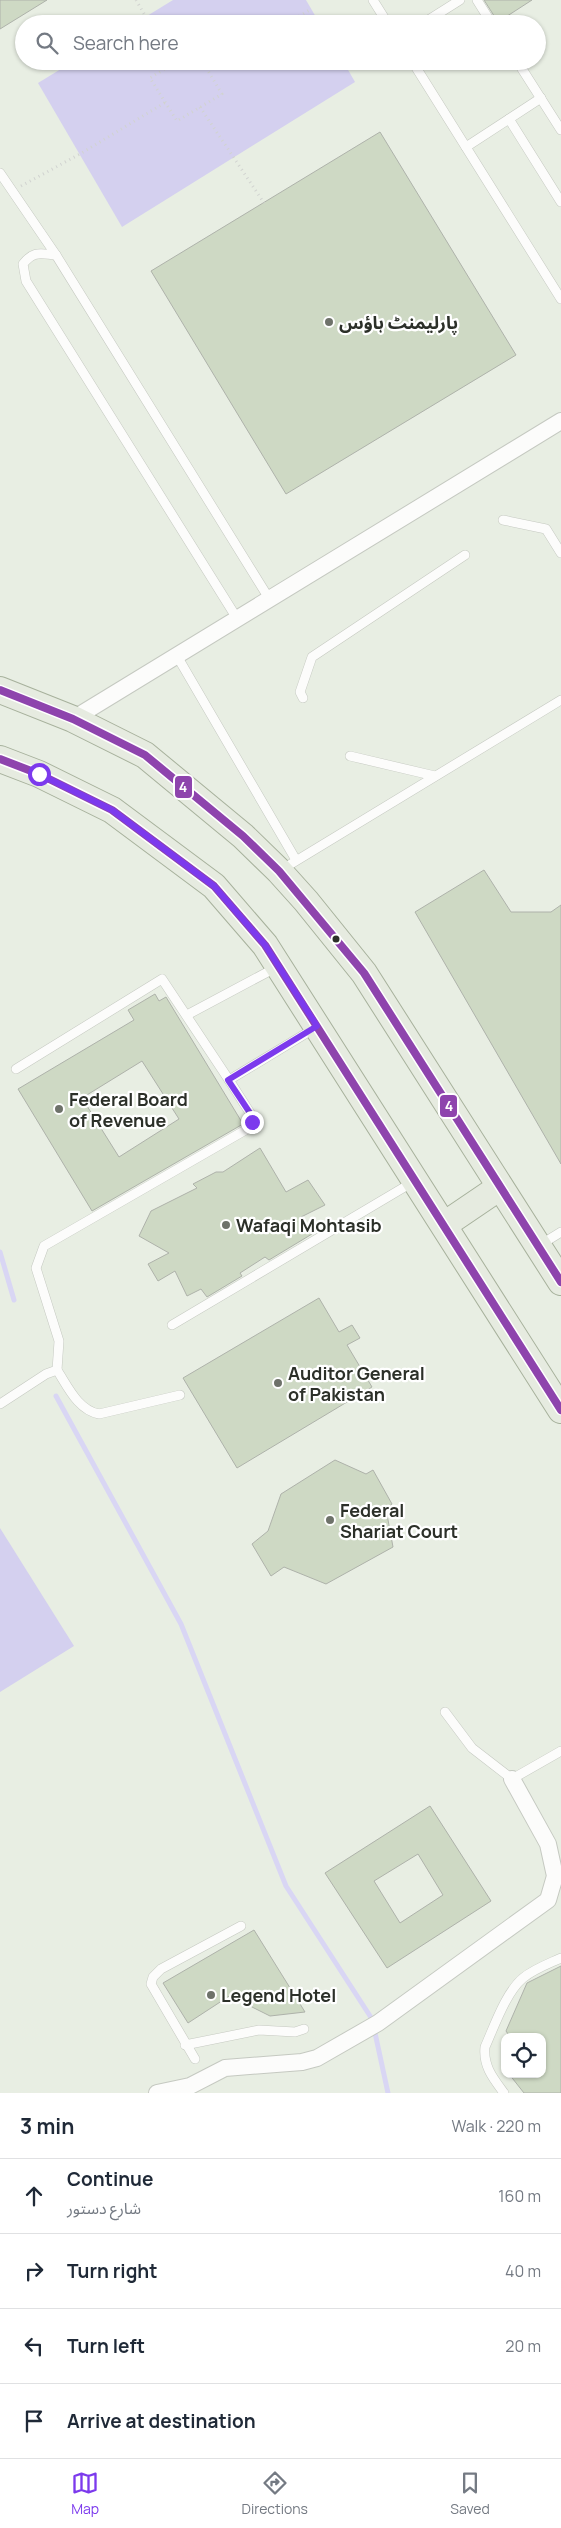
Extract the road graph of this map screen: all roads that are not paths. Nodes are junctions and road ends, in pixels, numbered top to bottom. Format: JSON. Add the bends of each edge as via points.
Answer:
{"nodes":[{"id":1,"x":373,"y":0,"type":"edge"},
{"id":2,"x":460,"y":0,"type":"edge"},
{"id":3,"x":477,"y":0,"type":"edge"},
{"id":4,"x":382,"y":15,"type":"edge"},
{"id":5,"x":436,"y":15,"type":"edge"},
{"id":6,"x":486,"y":15,"type":"edge"},
{"id":7,"x":418,"y":70,"type":"edge"},
{"id":8,"x":523,"y":70,"type":"edge"},
{"id":9,"x":541,"y":98,"type":"junction"},
{"id":10,"x":508,"y":119,"type":"junction"},
{"id":11,"x":561,"y":130,"type":"edge"},
{"id":12,"x":466,"y":147,"type":"junction"},
{"id":13,"x":0,"y":174,"type":"edge"},
{"id":14,"x":561,"y":202,"type":"edge"},
{"id":15,"x":56,"y":255,"type":"junction"},
{"id":16,"x":561,"y":299,"type":"edge"},
{"id":17,"x":561,"y":422,"type":"edge"},
{"id":18,"x":503,"y":520,"type":"dead end"},
{"id":19,"x":561,"y":553,"type":"edge"},
{"id":20,"x":465,"y":555,"type":"dead end"},
{"id":21,"x":270,"y":600,"type":"junction"},
{"id":22,"x":238,"y":620,"type":"junction"},
{"id":23,"x":177,"y":656,"type":"junction"},
{"id":24,"x":0,"y":690,"type":"edge"},
{"id":25,"x":303,"y":698,"type":"dead end"},
{"id":26,"x":561,"y":700,"type":"edge"},
{"id":27,"x":73,"y":718,"type":"junction"},
{"id":28,"x":350,"y":756,"type":"dead end"},
{"id":29,"x":0,"y":759,"type":"edge"},
{"id":30,"x":435,"y":776,"type":"junction"},
{"id":31,"x":288,"y":866,"type":"junction"},
{"id":32,"x":278,"y":966,"type":"junction"},
{"id":33,"x":187,"y":1015,"type":"junction"},
{"id":34,"x":317,"y":1026,"type":"junction"},
{"id":35,"x":16,"y":1069,"type":"dead end"},
{"id":36,"x":228,"y":1080,"type":"junction"},
{"id":37,"x":415,"y":1181,"type":"junction"},
{"id":38,"x":500,"y":1187,"type":"junction"},
{"id":39,"x":444,"y":1225,"type":"junction"},
{"id":40,"x":561,"y":1232,"type":"edge"},
{"id":41,"x":538,"y":1246,"type":"junction"},
{"id":42,"x":561,"y":1282,"type":"edge"},
{"id":43,"x":172,"y":1325,"type":"dead end"},
{"id":44,"x":57,"y":1370,"type":"junction"},
{"id":45,"x":180,"y":1396,"type":"dead end"},
{"id":46,"x":0,"y":1404,"type":"edge"},
{"id":47,"x":561,"y":1410,"type":"edge"},
{"id":48,"x":445,"y":1712,"type":"dead end"},
{"id":49,"x":561,"y":1750,"type":"edge"},
{"id":50,"x":512,"y":1779,"type":"junction"},
{"id":51,"x":240,"y":1926,"type":"dead end"},
{"id":52,"x":561,"y":1958,"type":"edge"},
{"id":53,"x":304,"y":2029,"type":"dead end"},
{"id":54,"x":185,"y":2045,"type":"junction"},
{"id":55,"x":195,"y":2059,"type":"dead end"},
{"id":56,"x":158,"y":2093,"type":"edge"},
{"id":57,"x":504,"y":2093,"type":"edge"}],
"edges":[{"from":1,"to":4,"type":"lane"},
{"from":2,"to":5,"type":"lane"},
{"from":3,"to":6,"type":"lane"},
{"from":7,"to":12,"type":"lane"},
{"from":8,"to":9,"type":"lane"},
{"from":9,"to":10,"type":"lane"},
{"from":9,"to":11,"type":"lane"},
{"from":10,"to":12,"type":"lane"},
{"from":10,"to":14,"type":"lane"},
{"from":12,"to":16,"type":"lane"},
{"from":13,"to":15,"type":"lane"},
{"from":15,"to":21,"type":"lane"},
{"from":15,"to":22,"type":"lane","via":[[37,252],[29,257],[23,264],[26,281]]},
{"from":17,"to":21,"type":"street"},
{"from":18,"to":19,"type":"lane","via":[[546,529]]},
{"from":20,"to":25,"type":"lane","via":[[312,657],[300,692]]},
{"from":21,"to":22,"type":"street"},
{"from":22,"to":23,"type":"street"},
{"from":23,"to":27,"type":"street"},
{"from":23,"to":31,"type":"lane"},
{"from":24,"to":27,"type":"main road"},
{"from":26,"to":30,"type":"lane"},
{"from":27,"to":31,"type":"main road","via":[[145,754],[243,836]]},
{"from":28,"to":30,"type":"lane"},
{"from":29,"to":32,"type":"main road","via":[[39,774],[112,810],[156,842],[214,886],[265,945]]},
{"from":30,"to":31,"type":"lane"},
{"from":31,"to":38,"type":"main road","via":[[306,901],[364,973]]},
{"from":32,"to":33,"type":"lane"},
{"from":32,"to":34,"type":"main road"},
{"from":33,"to":35,"type":"lane","via":[[162,979]]},
{"from":33,"to":36,"type":"lane"},
{"from":34,"to":36,"type":"lane"},
{"from":34,"to":37,"type":"main road"},
{"from":36,"to":44,"type":"lane","via":[[252,1116],[250,1128],[44,1246],[36,1268],[59,1341]]},
{"from":37,"to":39,"type":"main road"},
{"from":37,"to":43,"type":"lane"},
{"from":38,"to":39,"type":"main road"},
{"from":38,"to":41,"type":"main road"},
{"from":39,"to":47,"type":"main road"},
{"from":40,"to":41,"type":"lane"},
{"from":41,"to":42,"type":"main road"},
{"from":44,"to":45,"type":"lane","via":[[80,1404],[99,1414]]},
{"from":44,"to":46,"type":"lane"},
{"from":48,"to":50,"type":"lane","via":[[472,1748]]},
{"from":49,"to":50,"type":"lane"},
{"from":50,"to":56,"type":"street","via":[[548,1844],[555,1876],[548,1900],[378,2023],[316,2058],[225,2068],[204,2073],[190,2086]]},
{"from":51,"to":54,"type":"lane","via":[[161,1970],[153,1978],[151,1984]]},
{"from":52,"to":57,"type":"lane","via":[[535,1970],[512,1991],[485,2047],[487,2069]]},
{"from":53,"to":54,"type":"lane","via":[[295,2032],[259,2030]]},
{"from":54,"to":55,"type":"lane"}]}
